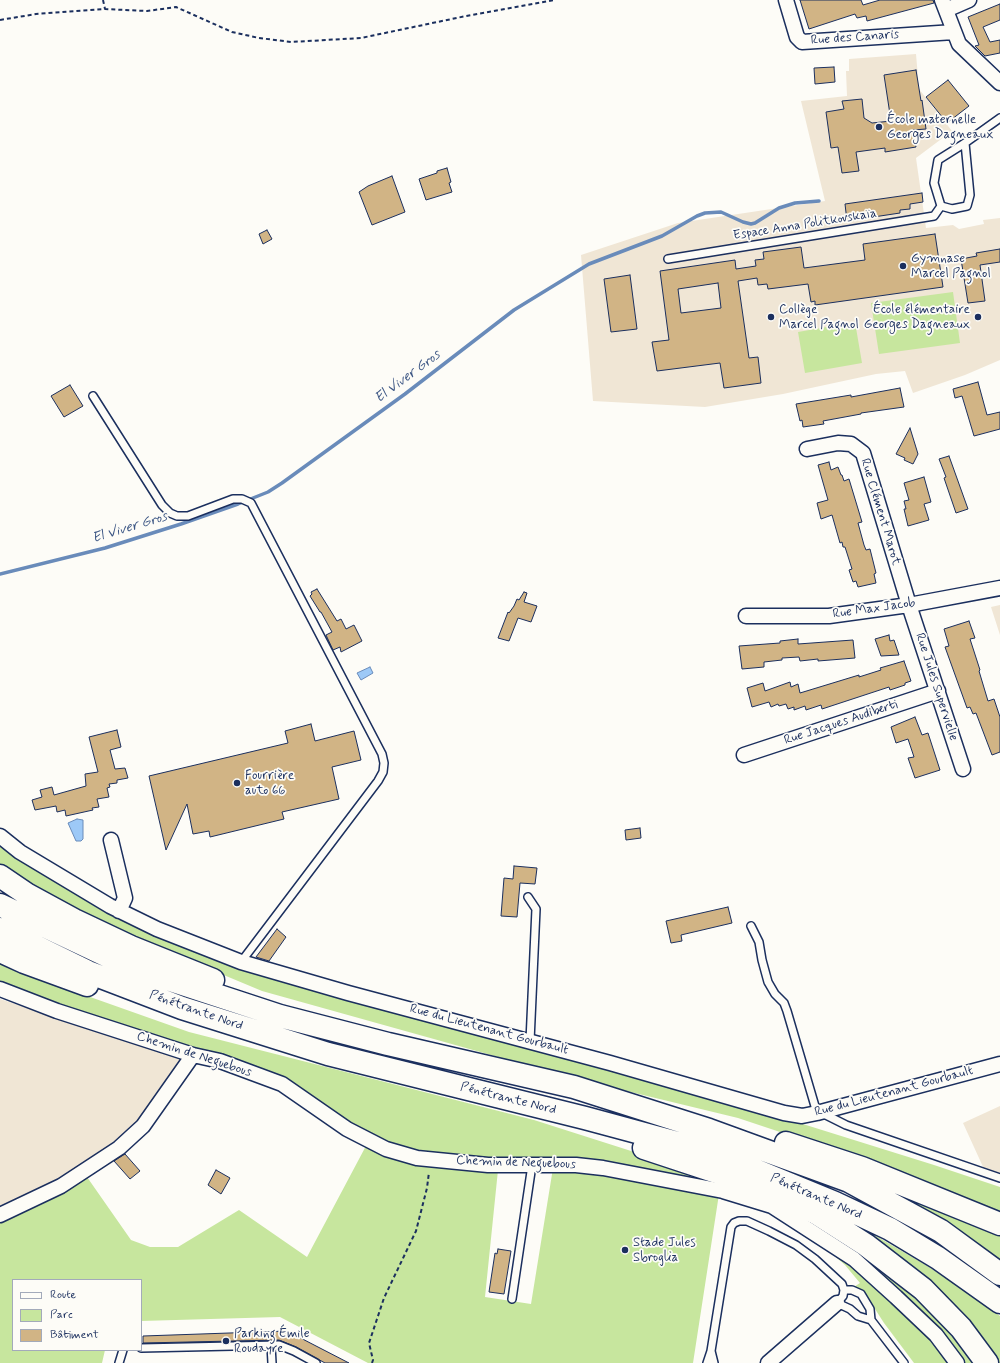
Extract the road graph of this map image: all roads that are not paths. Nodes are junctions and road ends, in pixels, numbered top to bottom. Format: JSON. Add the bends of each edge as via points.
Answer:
{"nodes":[{"id":1,"x":786,"y":0,"type":"edge"},
{"id":2,"x":969,"y":0,"type":"edge"},
{"id":3,"x":944,"y":5,"type":"edge"},
{"id":4,"x":954,"y":32,"type":"junction"},
{"id":5,"x":1000,"y":83,"type":"edge"},
{"id":6,"x":1000,"y":118,"type":"edge"},
{"id":7,"x":965,"y":143,"type":"junction"},
{"id":8,"x":941,"y":206,"type":"junction"},
{"id":9,"x":668,"y":259,"type":"dead end"},
{"id":10,"x":93,"y":396,"type":"dead end"},
{"id":11,"x":807,"y":449,"type":"dead end"},
{"id":12,"x":1000,"y":588,"type":"edge"},
{"id":13,"x":909,"y":605,"type":"junction"},
{"id":14,"x":746,"y":616,"type":"dead end"},
{"id":15,"x":938,"y":691,"type":"junction"},
{"id":16,"x":744,"y":755,"type":"dead end"},
{"id":17,"x":963,"y":769,"type":"dead end"},
{"id":18,"x":0,"y":836,"type":"edge"},
{"id":19,"x":111,"y":840,"type":"dead end"},
{"id":20,"x":0,"y":876,"type":"edge"},
{"id":21,"x":528,"y":897,"type":"dead end"},
{"id":22,"x":0,"y":904,"type":"edge"},
{"id":23,"x":120,"y":911,"type":"junction"},
{"id":24,"x":751,"y":926,"type":"dead end"},
{"id":25,"x":0,"y":929,"type":"edge"},
{"id":26,"x":0,"y":951,"type":"edge"},
{"id":27,"x":241,"y":962,"type":"junction"},
{"id":28,"x":0,"y":989,"type":"edge"},
{"id":29,"x":530,"y":1041,"type":"junction"},
{"id":30,"x":328,"y":1054,"type":"junction"},
{"id":31,"x":193,"y":1055,"type":"junction"},
{"id":32,"x":1000,"y":1064,"type":"edge"},
{"id":33,"x":410,"y":1074,"type":"junction"},
{"id":34,"x":574,"y":1087,"type":"junction"},
{"id":35,"x":819,"y":1113,"type":"junction"},
{"id":36,"x":532,"y":1165,"type":"junction"},
{"id":37,"x":1000,"y":1178,"type":"edge"},
{"id":38,"x":0,"y":1215,"type":"edge"},
{"id":39,"x":1000,"y":1224,"type":"edge"},
{"id":40,"x":1000,"y":1274,"type":"edge"},
{"id":41,"x":844,"y":1290,"type":"junction"},
{"id":42,"x":512,"y":1299,"type":"dead end"},
{"id":43,"x":1000,"y":1302,"type":"edge"},
{"id":44,"x":837,"y":1303,"type":"junction"},
{"id":45,"x":871,"y":1320,"type":"junction"},
{"id":46,"x":271,"y":1345,"type":"junction"},
{"id":47,"x":142,"y":1348,"type":"edge"},
{"id":48,"x":123,"y":1351,"type":"edge"},
{"id":49,"x":711,"y":1351,"type":"junction"},
{"id":50,"x":118,"y":1363,"type":"edge"},
{"id":51,"x":272,"y":1363,"type":"edge"},
{"id":52,"x":316,"y":1363,"type":"edge"},
{"id":53,"x":707,"y":1363,"type":"edge"},
{"id":54,"x":714,"y":1363,"type":"edge"},
{"id":55,"x":768,"y":1363,"type":"edge"},
{"id":56,"x":904,"y":1363,"type":"edge"},
{"id":57,"x":957,"y":1363,"type":"edge"},
{"id":58,"x":987,"y":1363,"type":"edge"}],
"edges":[{"from":1,"to":4,"type":"street","name":"Rue des Canaris","via":[[797,37],[802,42]]},
{"from":2,"to":3,"type":"street"},
{"from":3,"to":4,"type":"street"},
{"from":4,"to":5,"type":"street","via":[[959,44]]},
{"from":6,"to":7,"type":"lane"},
{"from":7,"to":8,"type":"lane","via":[[938,160],[934,184]]},
{"from":7,"to":8,"type":"lane","via":[[970,195],[967,206],[952,209]]},
{"from":8,"to":9,"type":"lane","name":"Espace Anna Politkovskaïa","via":[[934,216]]},
{"from":10,"to":27,"type":"lane","via":[[162,505],[170,513],[188,516],[233,499],[251,502],[382,754],[383,772],[378,781]]},
{"from":11,"to":13,"type":"street","name":"Rue Clément Marot","via":[[838,443],[851,444],[863,453]]},
{"from":12,"to":13,"type":"street","name":"Rue Max Jacob"},
{"from":13,"to":14,"type":"street","name":"Rue Max Jacob","via":[[829,616]]},
{"from":13,"to":15,"type":"street","name":"Rue Jules Supervielle"},
{"from":15,"to":16,"type":"street","name":"Rue Jacques Audiberti"},
{"from":15,"to":17,"type":"street","name":"Rue Jules Supervielle"},
{"from":18,"to":23,"type":"street","name":"Rue du Lieutenant Gourbault","via":[[20,852]]},
{"from":19,"to":23,"type":"street","via":[[125,898]]},
{"from":20,"to":34,"type":"highway","via":[[28,895],[74,920],[132,947],[259,999]]},
{"from":21,"to":29,"type":"lane","via":[[536,909]]},
{"from":22,"to":34,"type":"highway","name":"Pénétrante Nord","via":[[131,967],[280,1016]]},
{"from":23,"to":27,"type":"street","name":"Rue du Lieutenant Gourbault","via":[[157,929]]},
{"from":24,"to":35,"type":"lane","via":[[759,942],[768,982],[787,1011]]},
{"from":25,"to":30,"type":"highway","name":"Pénétrante Nord","via":[[88,972],[174,1005]]},
{"from":26,"to":30,"type":"highway","via":[[191,1022]]},
{"from":27,"to":29,"type":"street","name":"Rue du Lieutenant Gourbault"},
{"from":28,"to":31,"type":"street","name":"Chemin de Neguebous","via":[[57,1011]]},
{"from":29,"to":35,"type":"street","name":"Rue du Lieutenant Gourbault","via":[[784,1113],[802,1116]]},
{"from":30,"to":33,"type":"highway","name":"Pénétrante Nord"},
{"from":31,"to":36,"type":"street","name":"Chemin de Neguebous","via":[[220,1060],[282,1084],[347,1129],[386,1149],[417,1158],[488,1165]]},
{"from":31,"to":38,"type":"street","via":[[143,1126],[120,1148],[61,1186]]},
{"from":32,"to":35,"type":"street","name":"Rue du Lieutenant Gourbault"},
{"from":33,"to":43,"type":"highway","name":"Pénétrante Nord","via":[[710,1152],[835,1203],[890,1229],[938,1258]]},
{"from":33,"to":58,"type":"highway","via":[[744,1181],[816,1213],[866,1245],[923,1289],[961,1328]]},
{"from":34,"to":39,"type":"highway","via":[[736,1127],[862,1168]]},
{"from":34,"to":40,"type":"highway","name":"Pénétrante Nord","via":[[708,1130],[849,1181],[941,1231]]},
{"from":35,"to":37,"type":"lane","via":[[846,1125]]},
{"from":36,"to":42,"type":"lane"},
{"from":36,"to":57,"type":"street","name":"Chemin de Neguebous","via":[[603,1168],[723,1191],[772,1206],[854,1259],[936,1335]]},
{"from":41,"to":44,"type":"lane"},
{"from":41,"to":45,"type":"lane","via":[[861,1294],[870,1309]]},
{"from":41,"to":49,"type":"lane","via":[[842,1284],[796,1245],[747,1221],[734,1223],[731,1227]]},
{"from":44,"to":45,"type":"lane","via":[[858,1316]]},
{"from":44,"to":55,"type":"street"},
{"from":45,"to":56,"type":"lane"},
{"from":46,"to":47,"type":"lane"},
{"from":46,"to":51,"type":"lane"},
{"from":46,"to":52,"type":"lane","via":[[279,1345],[294,1351]]},
{"from":48,"to":50,"type":"lane"},
{"from":49,"to":53,"type":"lane"},
{"from":49,"to":54,"type":"lane"}]}
